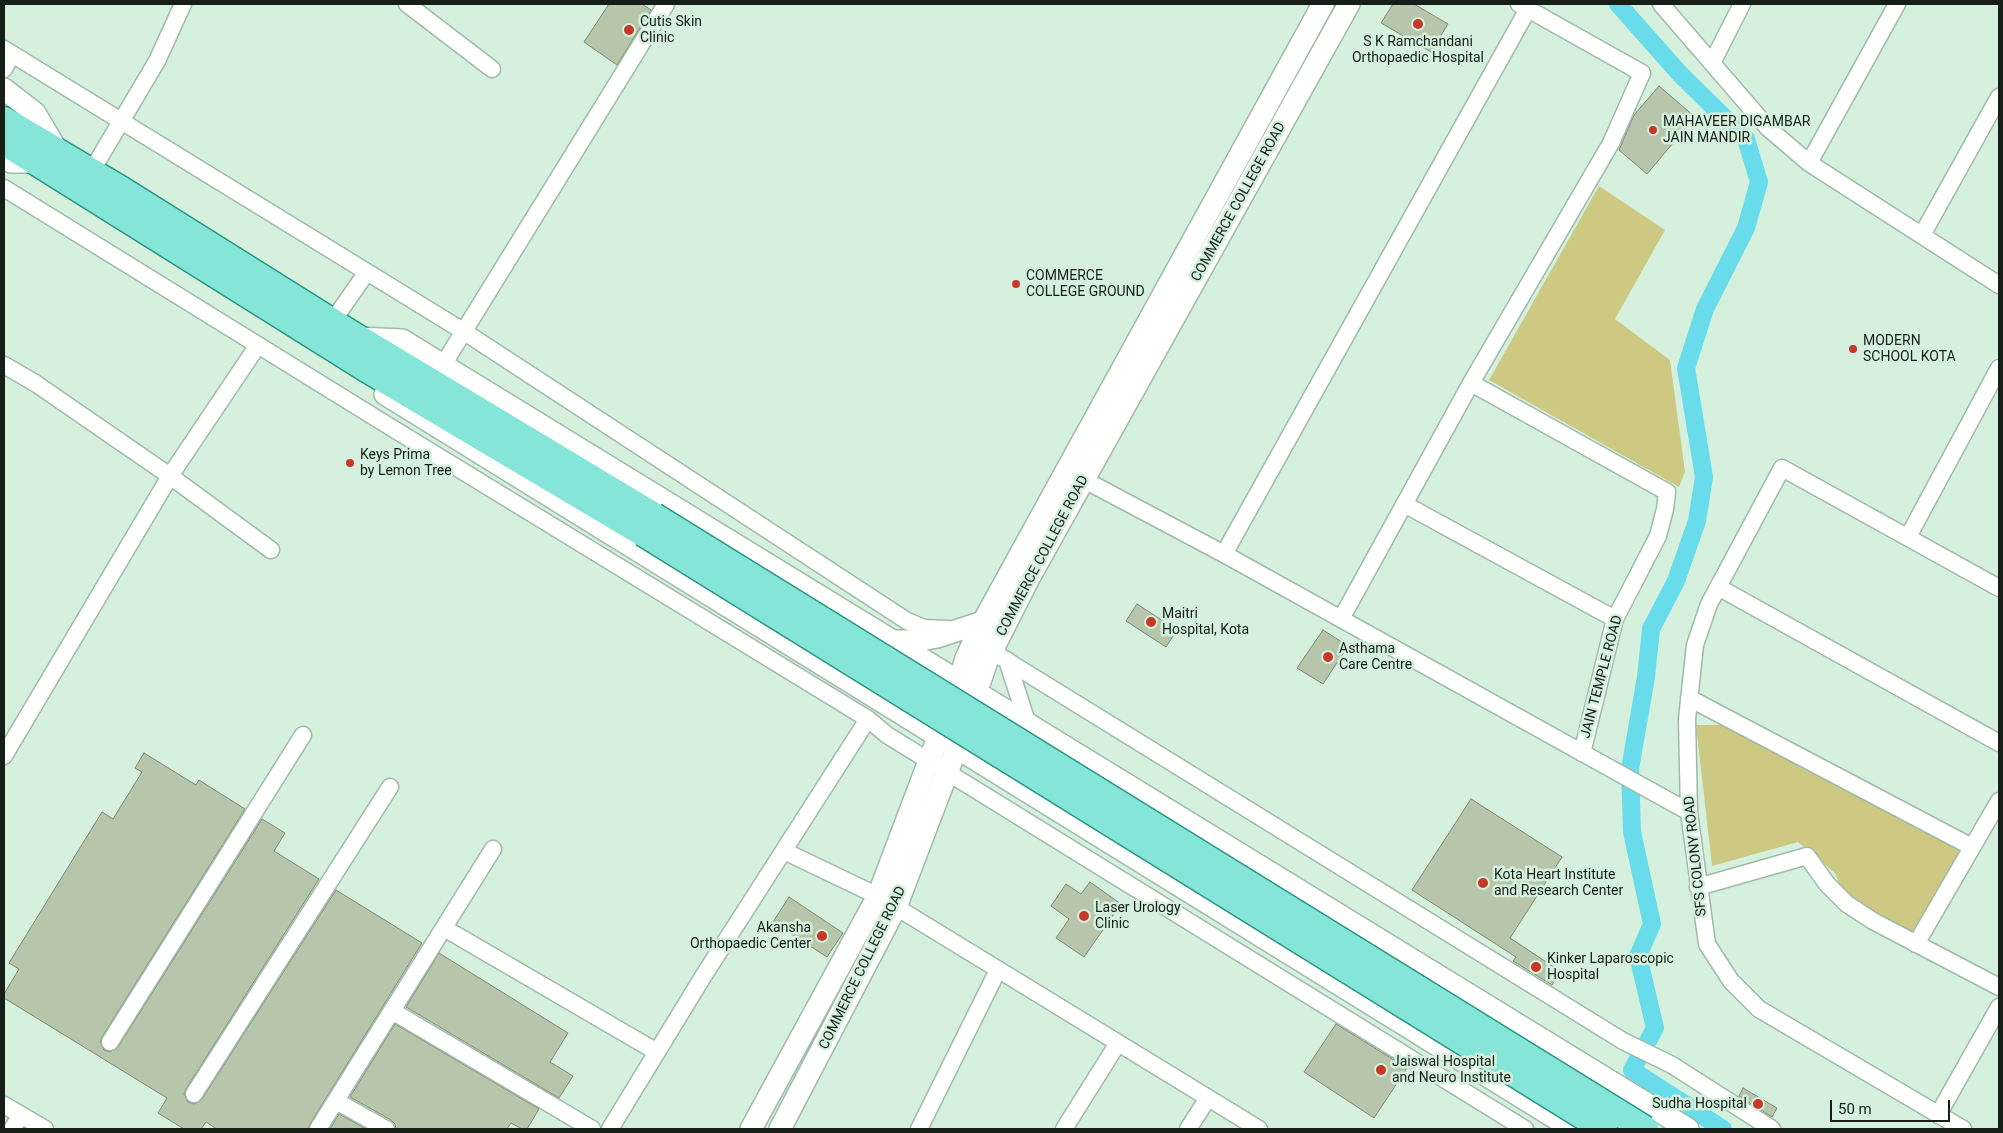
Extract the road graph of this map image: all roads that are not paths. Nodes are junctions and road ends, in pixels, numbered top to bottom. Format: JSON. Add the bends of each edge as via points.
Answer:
{"nodes":[{"id":1,"x":183,"y":4,"type":"edge"},
{"id":2,"x":407,"y":4,"type":"edge"},
{"id":3,"x":666,"y":4,"type":"edge"},
{"id":4,"x":1323,"y":4,"type":"edge"},
{"id":5,"x":1349,"y":4,"type":"edge"},
{"id":6,"x":1662,"y":4,"type":"edge"},
{"id":7,"x":1742,"y":4,"type":"edge"},
{"id":8,"x":1897,"y":4,"type":"edge"},
{"id":9,"x":1523,"y":6,"type":"edge"},
{"id":10,"x":8,"y":52,"type":"edge"},
{"id":11,"x":1712,"y":63,"type":"junction"},
{"id":12,"x":4,"y":69,"type":"edge"},
{"id":13,"x":492,"y":69,"type":"dead end"},
{"id":14,"x":4,"y":88,"type":"edge"},
{"id":15,"x":1999,"y":97,"type":"edge"},
{"id":16,"x":4,"y":120,"type":"edge"},
{"id":17,"x":121,"y":120,"type":"junction"},
{"id":18,"x":4,"y":142,"type":"edge"},
{"id":19,"x":4,"y":157,"type":"edge"},
{"id":20,"x":48,"y":157,"type":"junction"},
{"id":21,"x":1809,"y":163,"type":"junction"},
{"id":22,"x":91,"y":172,"type":"junction"},
{"id":23,"x":4,"y":188,"type":"edge"},
{"id":24,"x":1922,"y":235,"type":"junction"},
{"id":25,"x":367,"y":272,"type":"junction"},
{"id":26,"x":1999,"y":285,"type":"edge"},
{"id":27,"x":332,"y":322,"type":"junction"},
{"id":28,"x":460,"y":337,"type":"junction"},
{"id":29,"x":358,"y":338,"type":"junction"},
{"id":30,"x":258,"y":345,"type":"junction"},
{"id":31,"x":444,"y":362,"type":"junction"},
{"id":32,"x":4,"y":365,"type":"edge"},
{"id":33,"x":365,"y":368,"type":"junction"},
{"id":34,"x":1999,"y":368,"type":"edge"},
{"id":35,"x":1471,"y":383,"type":"junction"},
{"id":36,"x":1076,"y":475,"type":"junction"},
{"id":37,"x":170,"y":476,"type":"junction"},
{"id":38,"x":1404,"y":504,"type":"junction"},
{"id":39,"x":649,"y":524,"type":"junction"},
{"id":40,"x":1908,"y":538,"type":"junction"},
{"id":41,"x":272,"y":550,"type":"dead end"},
{"id":42,"x":1224,"y":554,"type":"junction"},
{"id":43,"x":1718,"y":587,"type":"junction"},
{"id":44,"x":1999,"y":588,"type":"edge"},
{"id":45,"x":1341,"y":619,"type":"junction"},
{"id":46,"x":1615,"y":619,"type":"junction"},
{"id":47,"x":977,"y":640,"type":"junction"},
{"id":48,"x":892,"y":641,"type":"junction"},
{"id":49,"x":968,"y":688,"type":"junction"},
{"id":50,"x":1689,"y":698,"type":"junction"},
{"id":51,"x":868,"y":719,"type":"junction"},
{"id":52,"x":1028,"y":725,"type":"junction"},
{"id":53,"x":303,"y":735,"type":"dead end"},
{"id":54,"x":938,"y":735,"type":"junction"},
{"id":55,"x":1999,"y":743,"type":"edge"},
{"id":56,"x":958,"y":747,"type":"junction"},
{"id":57,"x":1582,"y":753,"type":"junction"},
{"id":58,"x":4,"y":756,"type":"edge"},
{"id":59,"x":928,"y":760,"type":"junction"},
{"id":60,"x":949,"y":773,"type":"junction"},
{"id":61,"x":1008,"y":779,"type":"junction"},
{"id":62,"x":390,"y":787,"type":"dead end"},
{"id":63,"x":1999,"y":801,"type":"edge"},
{"id":64,"x":997,"y":802,"type":"junction"},
{"id":65,"x":1689,"y":812,"type":"junction"},
{"id":66,"x":1972,"y":847,"type":"junction"},
{"id":67,"x":493,"y":849,"type":"dead end"},
{"id":68,"x":784,"y":851,"type":"junction"},
{"id":69,"x":1698,"y":887,"type":"junction"},
{"id":70,"x":887,"y":902,"type":"junction"},
{"id":71,"x":444,"y":928,"type":"junction"},
{"id":72,"x":1916,"y":944,"type":"junction"},
{"id":73,"x":998,"y":970,"type":"junction"},
{"id":74,"x":1999,"y":987,"type":"edge"},
{"id":75,"x":1999,"y":1007,"type":"edge"},
{"id":76,"x":392,"y":1011,"type":"junction"},
{"id":77,"x":110,"y":1042,"type":"dead end"},
{"id":78,"x":1118,"y":1043,"type":"junction"},
{"id":79,"x":657,"y":1052,"type":"junction"},
{"id":80,"x":194,"y":1094,"type":"dead end"},
{"id":81,"x":1208,"y":1098,"type":"junction"},
{"id":82,"x":336,"y":1101,"type":"junction"},
{"id":83,"x":4,"y":1105,"type":"edge"},
{"id":84,"x":21,"y":1114,"type":"junction"},
{"id":85,"x":1938,"y":1115,"type":"junction"},
{"id":86,"x":1561,"y":1126,"type":"edge"},
{"id":87,"x":12,"y":1129,"type":"edge"},
{"id":88,"x":45,"y":1129,"type":"edge"},
{"id":89,"x":318,"y":1129,"type":"edge"},
{"id":90,"x":386,"y":1129,"type":"edge"},
{"id":91,"x":592,"y":1129,"type":"edge"},
{"id":92,"x":610,"y":1129,"type":"edge"},
{"id":93,"x":751,"y":1129,"type":"edge"},
{"id":94,"x":780,"y":1129,"type":"edge"},
{"id":95,"x":920,"y":1129,"type":"edge"},
{"id":96,"x":1064,"y":1129,"type":"edge"},
{"id":97,"x":1188,"y":1129,"type":"edge"},
{"id":98,"x":1259,"y":1129,"type":"edge"},
{"id":99,"x":1525,"y":1129,"type":"edge"},
{"id":100,"x":1604,"y":1129,"type":"edge"},
{"id":101,"x":1645,"y":1129,"type":"edge"},
{"id":102,"x":1688,"y":1129,"type":"edge"},
{"id":103,"x":1772,"y":1129,"type":"edge"},
{"id":104,"x":1963,"y":1129,"type":"edge"}],
"edges":[{"from":1,"to":17,"type":"street","via":[[156,61]]},
{"from":2,"to":13,"type":"street"},
{"from":3,"to":28,"type":"street"},
{"from":4,"to":36,"type":"street"},
{"from":5,"to":36,"type":"street","name":"COMMERCE COLLEGE ROAD"},
{"from":6,"to":11,"type":"street"},
{"from":7,"to":11,"type":"street"},
{"from":8,"to":21,"type":"street"},
{"from":9,"to":35,"type":"street","via":[[1642,73],[1610,143]]},
{"from":9,"to":42,"type":"street"},
{"from":10,"to":12,"type":"street"},
{"from":10,"to":17,"type":"street"},
{"from":11,"to":21,"type":"street","via":[[1768,128]]},
{"from":14,"to":20,"type":"street","via":[[36,113]]},
{"from":15,"to":24,"type":"street"},
{"from":16,"to":20,"type":"main road"},
{"from":17,"to":22,"type":"street"},
{"from":17,"to":25,"type":"street"},
{"from":18,"to":20,"type":"main road"},
{"from":19,"to":20,"type":"street","via":[[11,162]]},
{"from":20,"to":22,"type":"main road"},
{"from":20,"to":33,"type":"main road"},
{"from":21,"to":24,"type":"street"},
{"from":22,"to":27,"type":"main road"},
{"from":23,"to":30,"type":"street"},
{"from":24,"to":26,"type":"street"},
{"from":25,"to":27,"type":"street"},
{"from":25,"to":28,"type":"street"},
{"from":27,"to":29,"type":"main road"},
{"from":28,"to":31,"type":"street"},
{"from":28,"to":47,"type":"street","via":[[907,621]]},
{"from":29,"to":31,"type":"street","via":[[402,340]]},
{"from":29,"to":39,"type":"main road"},
{"from":30,"to":37,"type":"street"},
{"from":30,"to":51,"type":"street"},
{"from":31,"to":48,"type":"street"},
{"from":32,"to":37,"type":"street"},
{"from":33,"to":39,"type":"main road"},
{"from":33,"to":54,"type":"street","via":[[377,390]]},
{"from":34,"to":40,"type":"street"},
{"from":35,"to":38,"type":"street"},
{"from":35,"to":46,"type":"street","name":"JAIN TEMPLE ROAD","via":[[1667,492],[1658,536]]},
{"from":36,"to":42,"type":"street"},
{"from":36,"to":47,"type":"street"},
{"from":36,"to":47,"type":"street","name":"COMMERCE COLLEGE ROAD","via":[[1028,580]]},
{"from":37,"to":41,"type":"street"},
{"from":37,"to":58,"type":"street"},
{"from":38,"to":45,"type":"street"},
{"from":38,"to":46,"type":"street"},
{"from":39,"to":100,"type":"main road","bridge":true},
{"from":39,"to":101,"type":"main road","bridge":true},
{"from":40,"to":43,"type":"street","name":"SFS COLONY ROAD","via":[[1782,468]]},
{"from":40,"to":44,"type":"street"},
{"from":42,"to":45,"type":"street"},
{"from":43,"to":50,"type":"street","name":"SFS COLONY ROAD","via":[[1695,645]]},
{"from":43,"to":55,"type":"street"},
{"from":45,"to":57,"type":"street"},
{"from":46,"to":57,"type":"street","name":"JAIN TEMPLE ROAD"},
{"from":47,"to":48,"type":"street"},
{"from":47,"to":49,"type":"street","via":[[966,658]]},
{"from":47,"to":52,"type":"street"},
{"from":47,"to":103,"type":"street"},
{"from":48,"to":49,"type":"street"},
{"from":49,"to":52,"type":"street"},
{"from":49,"to":54,"type":"street"},
{"from":49,"to":56,"type":"street","name":"COMMERCE COLLEGE ROAD"},
{"from":50,"to":65,"type":"street","name":"SFS COLONY ROAD"},
{"from":50,"to":66,"type":"street"},
{"from":51,"to":59,"type":"street"},
{"from":51,"to":68,"type":"street"},
{"from":52,"to":102,"type":"street"},
{"from":53,"to":77,"type":"street"},
{"from":54,"to":56,"type":"street"},
{"from":54,"to":59,"type":"street"},
{"from":56,"to":60,"type":"street","name":"COMMERCE COLLEGE ROAD"},
{"from":56,"to":61,"type":"street"},
{"from":57,"to":65,"type":"street"},
{"from":59,"to":60,"type":"street"},
{"from":59,"to":70,"type":"street"},
{"from":60,"to":64,"type":"street"},
{"from":60,"to":70,"type":"street","name":"COMMERCE COLLEGE ROAD"},
{"from":61,"to":64,"type":"street"},
{"from":61,"to":86,"type":"street"},
{"from":62,"to":80,"type":"street"},
{"from":63,"to":66,"type":"street"},
{"from":64,"to":99,"type":"street"},
{"from":65,"to":69,"type":"street","name":"SFS COLONY ROAD"},
{"from":66,"to":72,"type":"street"},
{"from":67,"to":71,"type":"street"},
{"from":68,"to":70,"type":"street"},
{"from":68,"to":79,"type":"street"},
{"from":69,"to":72,"type":"street","via":[[1807,856],[1847,904]]},
{"from":69,"to":85,"type":"street","name":"SFS COLONY ROAD","via":[[1707,944],[1731,981],[1759,1009]]},
{"from":70,"to":73,"type":"street"},
{"from":70,"to":93,"type":"street"},
{"from":70,"to":94,"type":"street","name":"COMMERCE COLLEGE ROAD"},
{"from":71,"to":76,"type":"street"},
{"from":71,"to":79,"type":"street"},
{"from":72,"to":74,"type":"street"},
{"from":73,"to":78,"type":"street"},
{"from":73,"to":95,"type":"street"},
{"from":75,"to":85,"type":"street"},
{"from":76,"to":82,"type":"street"},
{"from":76,"to":91,"type":"street"},
{"from":78,"to":81,"type":"street"},
{"from":78,"to":96,"type":"street"},
{"from":79,"to":92,"type":"street"},
{"from":81,"to":97,"type":"street"},
{"from":81,"to":98,"type":"street"},
{"from":82,"to":89,"type":"street"},
{"from":82,"to":90,"type":"street"},
{"from":83,"to":84,"type":"street"},
{"from":84,"to":87,"type":"street"},
{"from":84,"to":88,"type":"street"},
{"from":85,"to":104,"type":"street","name":"SFS COLONY ROAD"}]}
